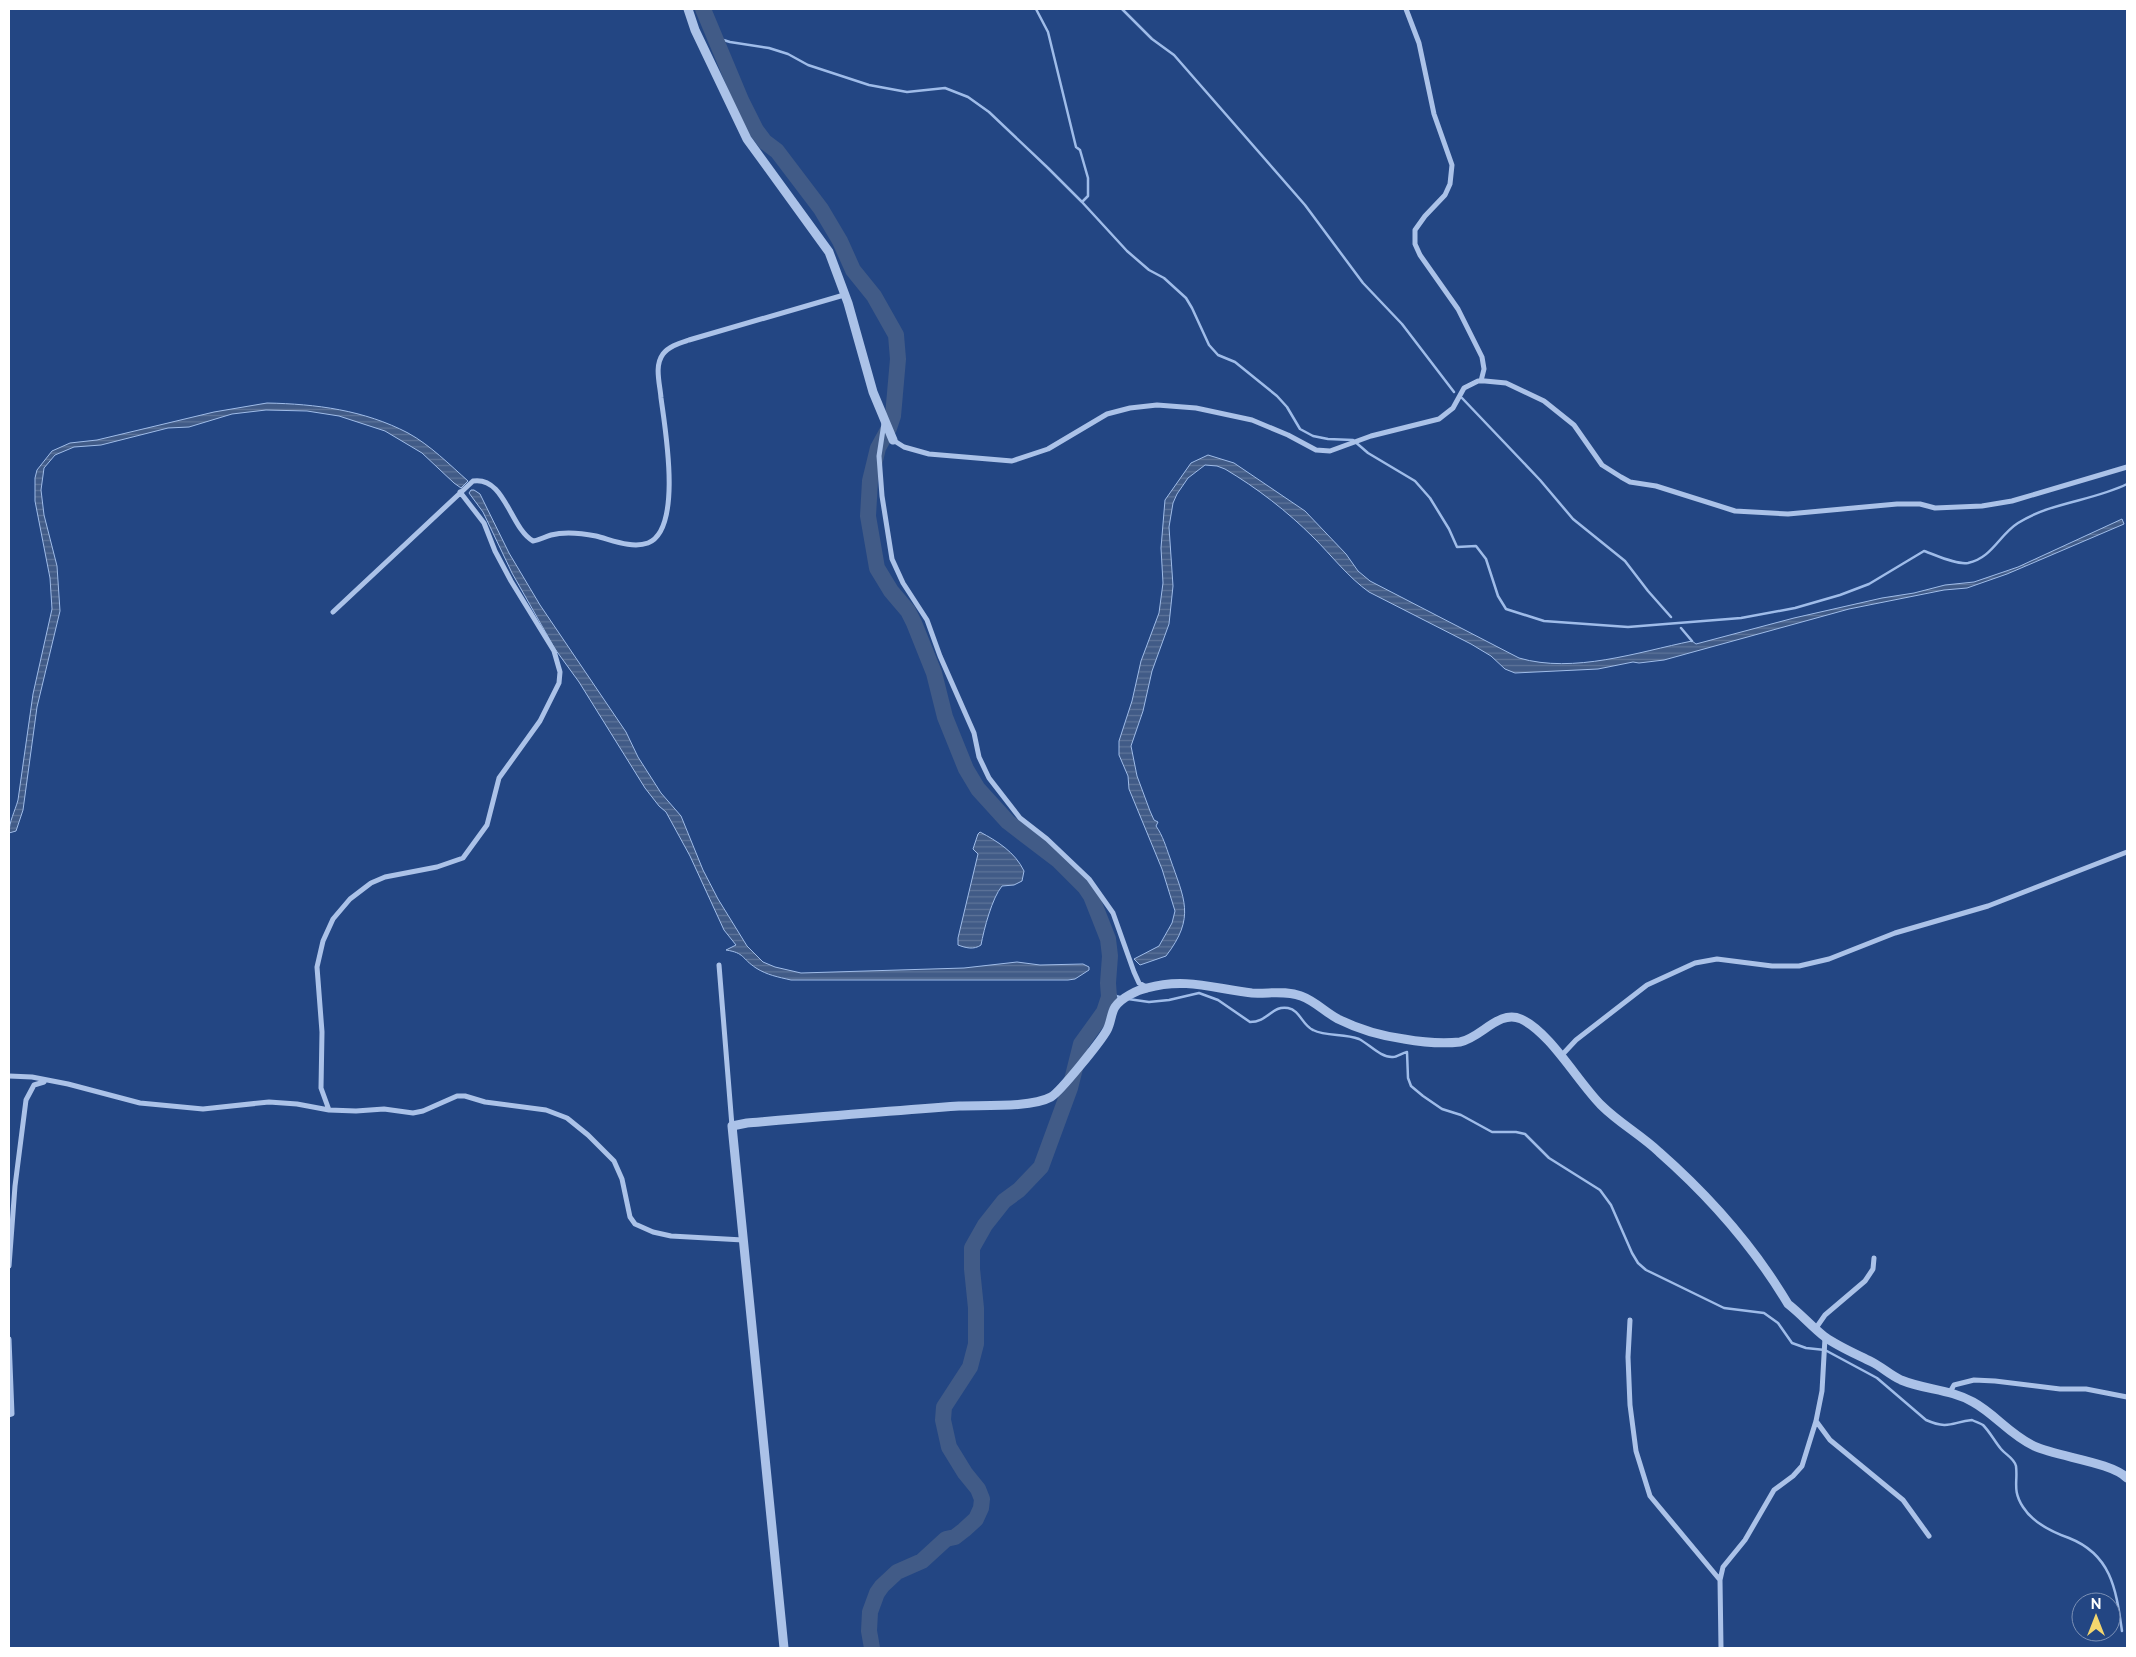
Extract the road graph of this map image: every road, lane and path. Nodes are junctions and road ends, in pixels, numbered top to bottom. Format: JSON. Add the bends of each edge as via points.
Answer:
{"nodes":[{"id":1,"x":688,"y":9,"type":"edge"},
{"id":2,"x":1406,"y":9,"type":"edge"},
{"id":3,"x":844,"y":295,"type":"junction"},
{"id":4,"x":1481,"y":381,"type":"junction"},
{"id":5,"x":884,"y":420,"type":"junction"},
{"id":6,"x":893,"y":440,"type":"joint"},
{"id":7,"x":2127,"y":467,"type":"edge"},
{"id":8,"x":460,"y":492,"type":"junction"},
{"id":9,"x":333,"y":612,"type":"dead end"},
{"id":10,"x":2127,"y":852,"type":"edge"},
{"id":11,"x":719,"y":965,"type":"dead end"},
{"id":12,"x":1147,"y":988,"type":"junction"},
{"id":13,"x":1562,"y":1055,"type":"junction"},
{"id":14,"x":9,"y":1076,"type":"edge"},
{"id":15,"x":47,"y":1081,"type":"junction"},
{"id":16,"x":330,"y":1110,"type":"junction"},
{"id":17,"x":732,"y":1126,"type":"junction"},
{"id":18,"x":742,"y":1240,"type":"junction"},
{"id":19,"x":1874,"y":1258,"type":"dead end"},
{"id":20,"x":9,"y":1266,"type":"edge"},
{"id":21,"x":1630,"y":1320,"type":"dead end"},
{"id":22,"x":1816,"y":1328,"type":"junction"},
{"id":23,"x":1825,"y":1337,"type":"junction"},
{"id":24,"x":9,"y":1339,"type":"edge"},
{"id":25,"x":1950,"y":1392,"type":"junction"},
{"id":26,"x":2127,"y":1397,"type":"edge"},
{"id":27,"x":9,"y":1415,"type":"edge"},
{"id":28,"x":1816,"y":1421,"type":"junction"},
{"id":29,"x":2127,"y":1478,"type":"edge"},
{"id":30,"x":1929,"y":1536,"type":"dead end"},
{"id":31,"x":1720,"y":1580,"type":"junction"},
{"id":32,"x":784,"y":1648,"type":"edge"},
{"id":33,"x":1721,"y":1648,"type":"edge"}],
"edges":[{"from":1,"to":3,"type":"street","via":[[694,30],[747,139],[829,252]]},
{"from":2,"to":4,"type":"street","via":[[1420,43],[1434,114],[1452,170],[1444,195],[1415,230],[1415,244],[1458,309],[1482,357]]},
{"from":3,"to":5,"type":"street"},
{"from":3,"to":8,"type":"street","via":[[676,344],[663,354],[658,372],[670,496],[666,519],[656,538],[650,542],[637,545],[564,532],[533,541],[520,530],[504,500],[488,483],[473,481]]},
{"from":4,"to":6,"type":"street","via":[[1464,388],[1453,408],[1439,419],[1371,436],[1330,451],[1316,450],[1252,420],[1169,406],[1116,411],[1048,449],[1012,461],[929,454],[904,447]]},
{"from":4,"to":7,"type":"street","via":[[1506,383],[1544,401],[1574,426],[1602,465],[1621,477],[1735,511],[1788,514],[1897,504],[1935,508],[1982,506],[2012,501]]},
{"from":5,"to":6,"type":"street"},
{"from":5,"to":12,"type":"street","via":[[879,456],[892,559],[927,620],[974,733],[979,757],[989,778],[1020,818],[1088,878],[1113,913],[1134,972],[1139,983]]},
{"from":8,"to":9,"type":"street"},
{"from":8,"to":16,"type":"street","via":[[484,523],[511,581],[554,651],[560,672],[559,683],[540,721],[499,778],[487,825],[463,858],[371,883],[350,899],[334,919],[321,947],[317,967],[322,1032],[321,1088]]},
{"from":10,"to":13,"type":"street","via":[[1988,906],[1895,933],[1829,959],[1799,966],[1717,959],[1695,963],[1647,985],[1576,1040]]},
{"from":11,"to":17,"type":"street"},
{"from":12,"to":13,"type":"street","via":[[1195,983],[1252,993],[1292,993],[1351,1024],[1404,1039],[1434,1042],[1467,1040],[1495,1022],[1516,1017],[1529,1023]]},
{"from":12,"to":17,"type":"street","via":[[1116,1005],[1108,1029],[1052,1096],[1022,1103]]},
{"from":13,"to":22,"type":"street","via":[[1585,1088],[1609,1114],[1660,1153],[1728,1222],[1788,1304]]},
{"from":14,"to":15,"type":"street"},
{"from":15,"to":16,"type":"street","via":[[140,1103],[178,1108],[203,1110],[269,1102]]},
{"from":15,"to":20,"type":"street","via":[[34,1085],[26,1100]]},
{"from":16,"to":18,"type":"street","via":[[384,1108],[413,1113],[465,1096],[485,1102],[546,1110],[567,1118],[614,1161],[622,1179],[630,1217],[635,1224],[671,1236]]},
{"from":17,"to":18,"type":"street"},
{"from":18,"to":32,"type":"street"},
{"from":19,"to":22,"type":"street","via":[[1873,1269],[1865,1281],[1825,1314]]},
{"from":21,"to":31,"type":"street","via":[[1630,1405],[1636,1451],[1650,1496]]},
{"from":22,"to":23,"type":"street"},
{"from":23,"to":25,"type":"street","via":[[1898,1379],[1920,1388]]},
{"from":23,"to":28,"type":"street","via":[[1822,1391]]},
{"from":24,"to":27,"type":"street","via":[[12,1414]]},
{"from":25,"to":26,"type":"street","via":[[1954,1385],[1988,1381],[2086,1389]]},
{"from":25,"to":29,"type":"street","via":[[1981,1406],[2012,1434],[2032,1445],[2109,1468]]},
{"from":28,"to":30,"type":"street","via":[[1830,1440],[1903,1500]]},
{"from":28,"to":31,"type":"street","via":[[1802,1466],[1774,1490],[1745,1540],[1724,1567]]},
{"from":31,"to":33,"type":"street"}]}
